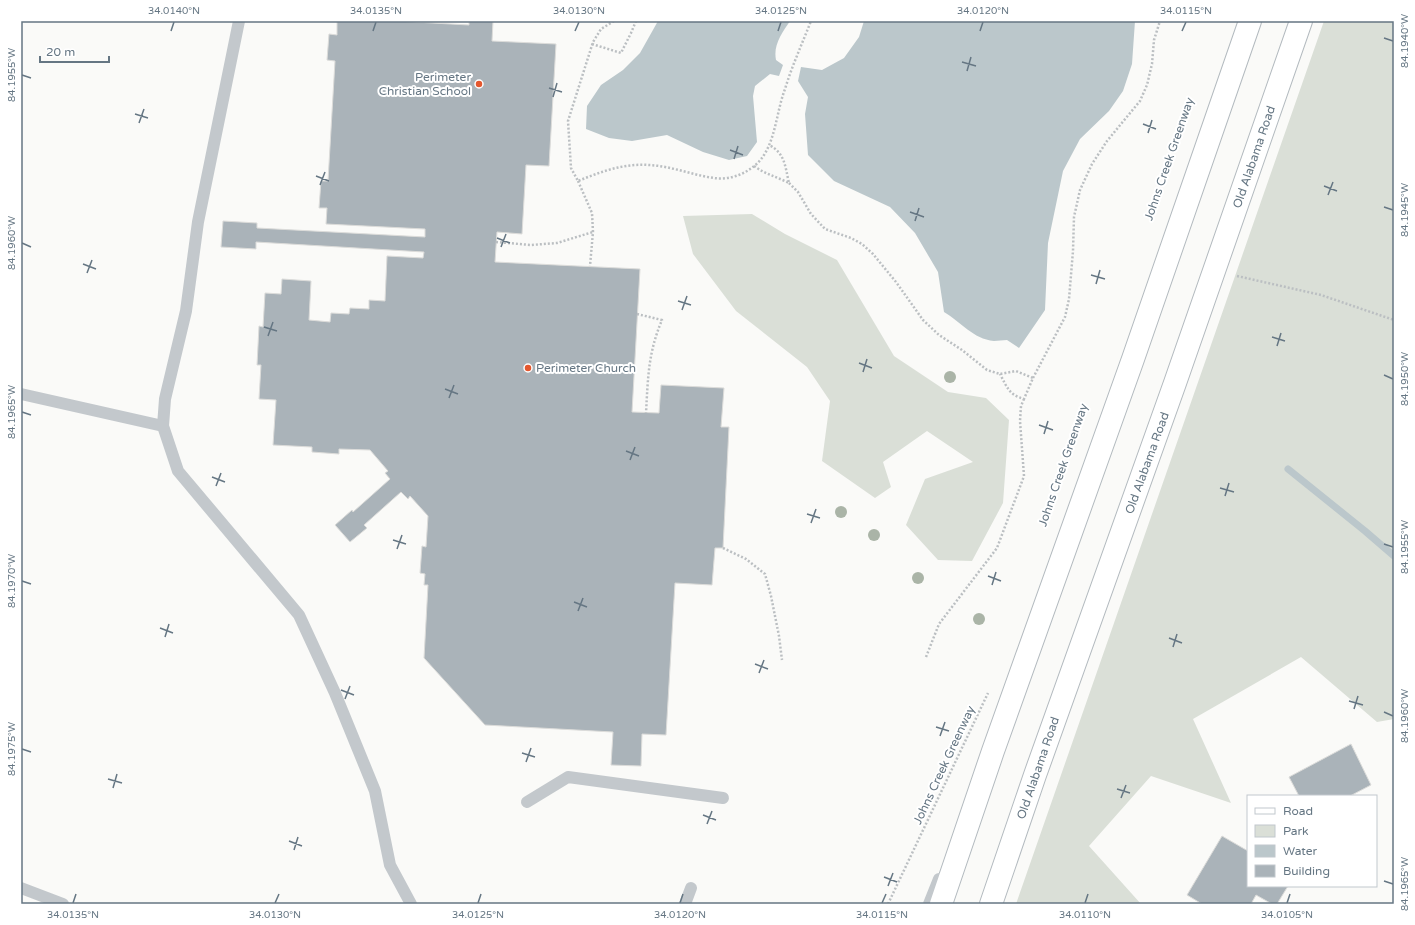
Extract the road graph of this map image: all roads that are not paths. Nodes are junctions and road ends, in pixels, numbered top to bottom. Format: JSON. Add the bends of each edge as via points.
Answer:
{"nodes":[{"id":1,"x":239,"y":21,"type":"edge"},
{"id":2,"x":1250,"y":21,"type":"edge"},
{"id":3,"x":1301,"y":21,"type":"edge"},
{"id":4,"x":21,"y":394,"type":"edge"},
{"id":5,"x":163,"y":426,"type":"junction"},
{"id":6,"x":993,"y":751,"type":"junction"},
{"id":7,"x":723,"y":798,"type":"dead end"},
{"id":8,"x":527,"y":802,"type":"dead end"},
{"id":9,"x":21,"y":888,"type":"edge"},
{"id":10,"x":691,"y":888,"type":"dead end"},
{"id":11,"x":64,"y":904,"type":"edge"},
{"id":12,"x":411,"y":904,"type":"edge"},
{"id":13,"x":685,"y":904,"type":"edge"},
{"id":14,"x":929,"y":904,"type":"edge"},
{"id":15,"x":941,"y":904,"type":"edge"},
{"id":16,"x":991,"y":904,"type":"edge"}],
"edges":[{"from":1,"to":5,"type":"lane","via":[[198,222],[186,311],[165,399]]},
{"from":2,"to":6,"type":"main road"},
{"from":3,"to":16,"type":"main road","name":"Old Alabama Road"},
{"from":4,"to":5,"type":"lane"},
{"from":5,"to":12,"type":"lane","via":[[178,471],[299,615],[335,693],[375,791],[390,865]]},
{"from":6,"to":14,"type":"lane"},
{"from":6,"to":15,"type":"main road"},
{"from":7,"to":8,"type":"lane","via":[[568,776]]},
{"from":9,"to":11,"type":"lane"},
{"from":10,"to":13,"type":"lane"}]}
